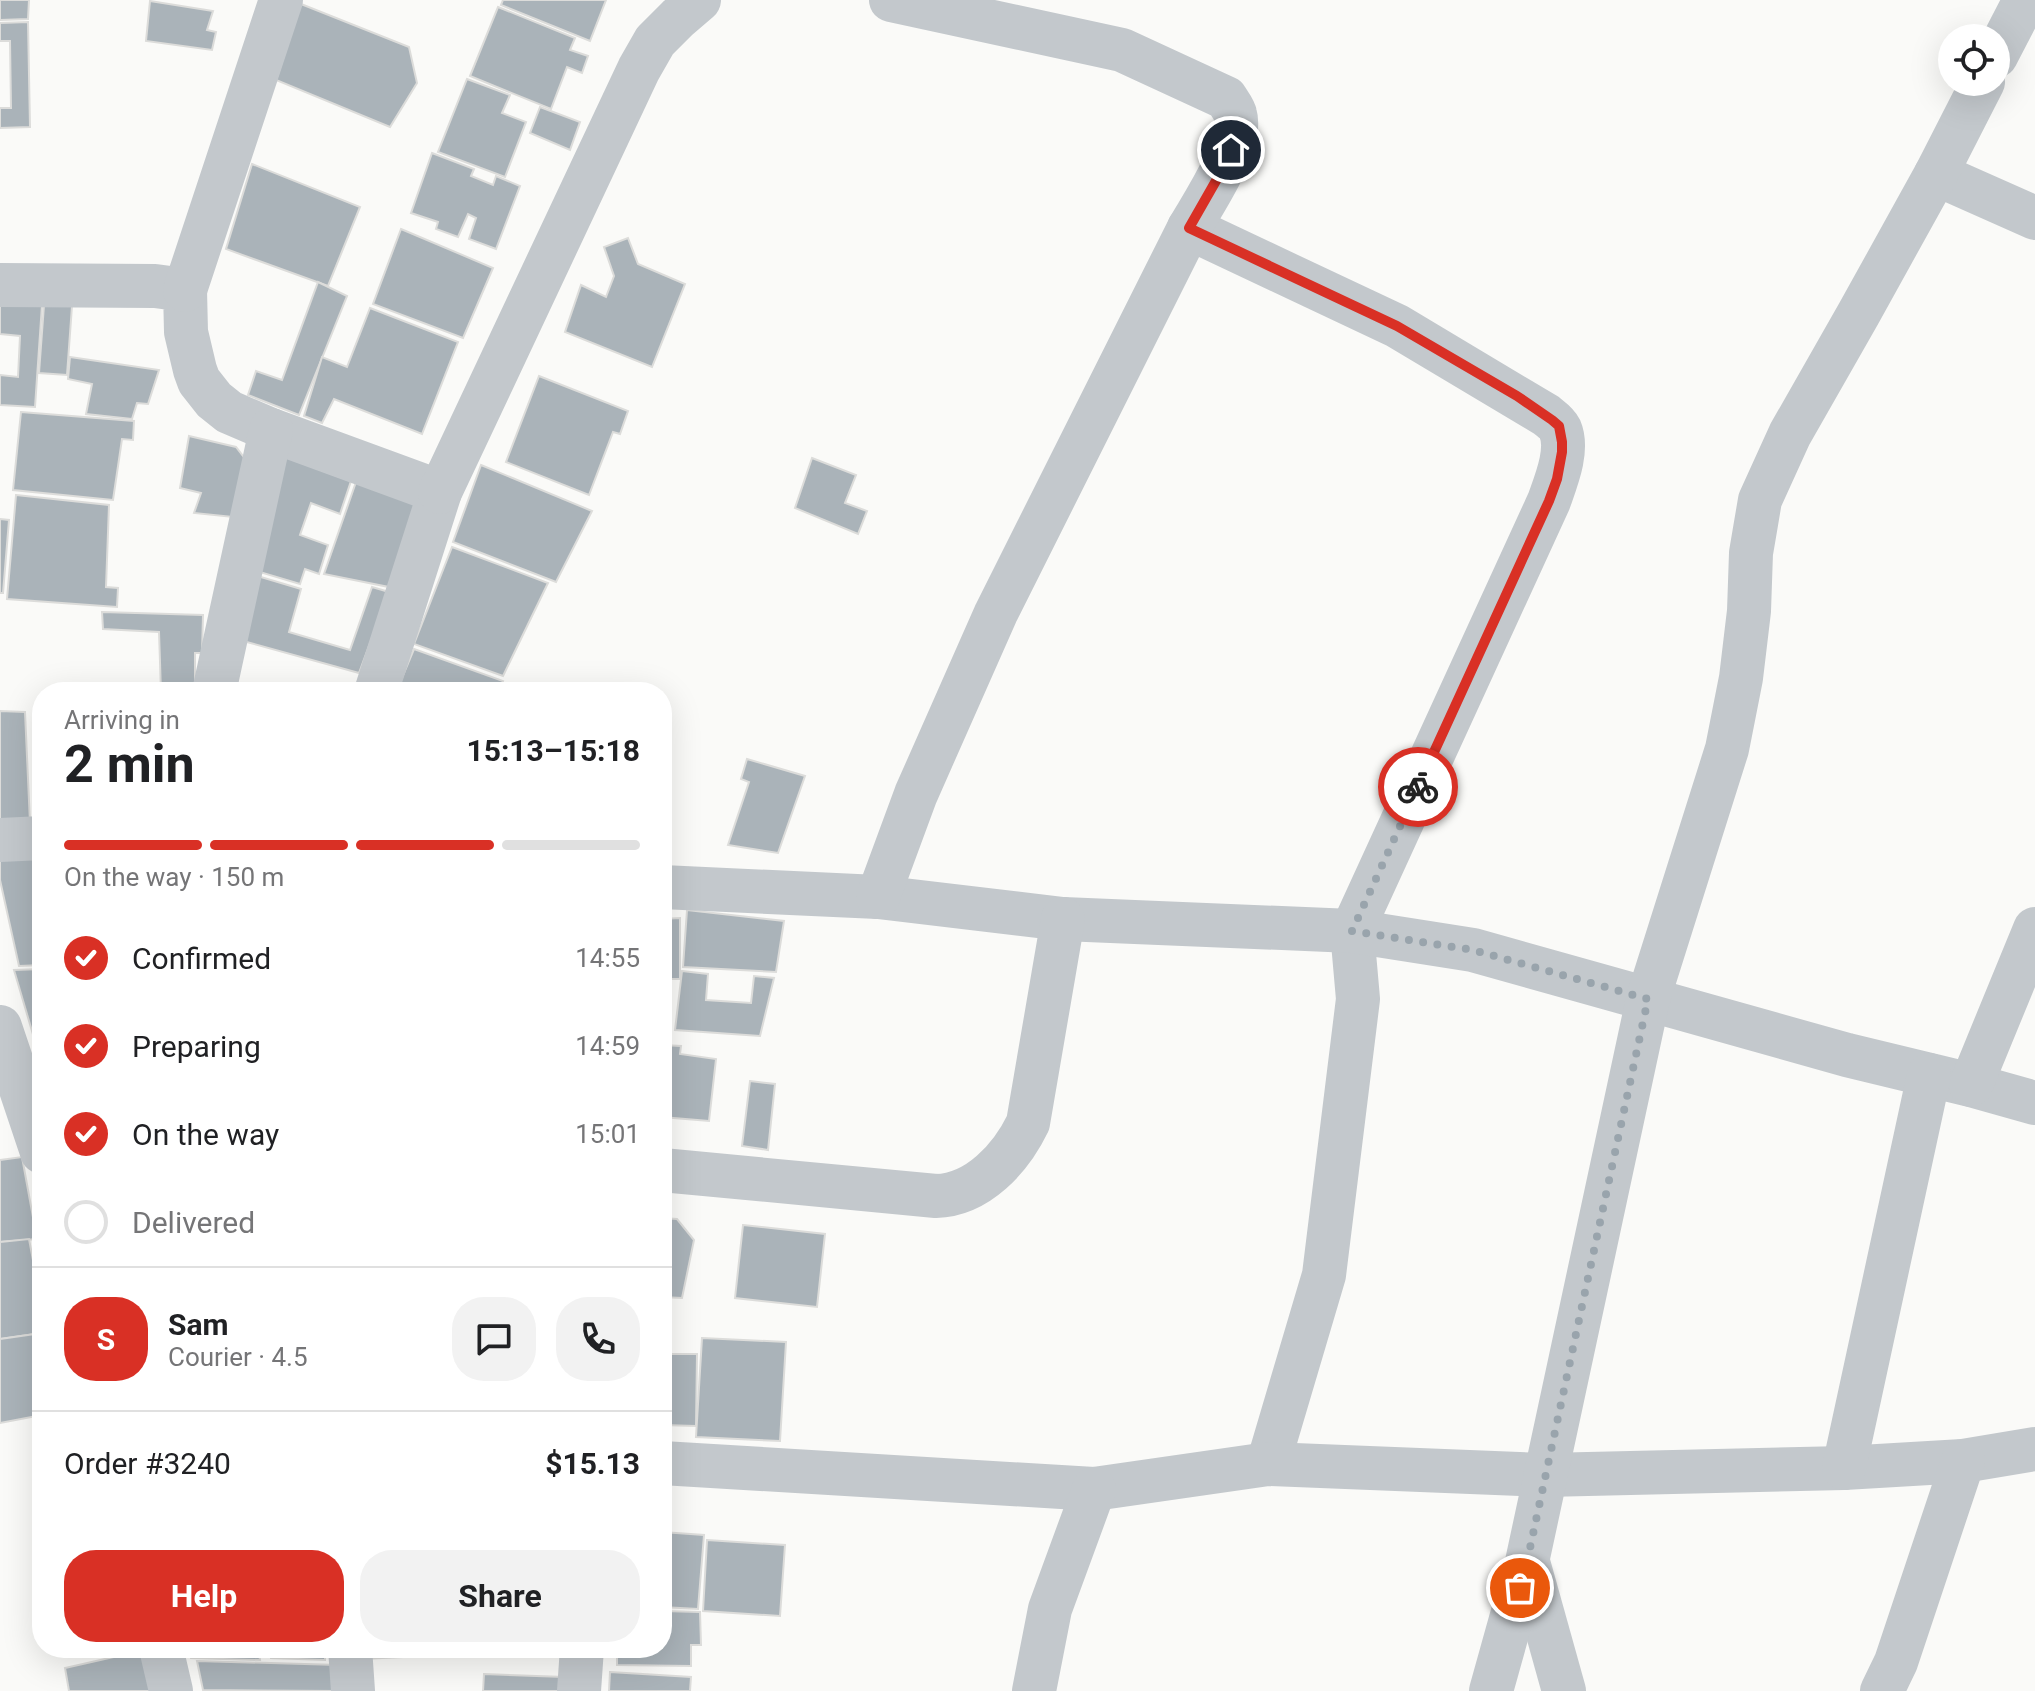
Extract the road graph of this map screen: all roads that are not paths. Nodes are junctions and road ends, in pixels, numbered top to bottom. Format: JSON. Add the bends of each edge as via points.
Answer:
{"nodes":[{"id":1,"x":281,"y":0,"type":"edge"},
{"id":2,"x":699,"y":0,"type":"edge"},
{"id":3,"x":891,"y":0,"type":"edge"},
{"id":4,"x":2025,"y":0,"type":"edge"},
{"id":5,"x":972,"y":9,"type":"edge"},
{"id":6,"x":2010,"y":29,"type":"edge"},
{"id":7,"x":1976,"y":96,"type":"edge"},
{"id":8,"x":1936,"y":174,"type":"junction"},
{"id":9,"x":2035,"y":218,"type":"edge"},
{"id":10,"x":1189,"y":228,"type":"junction"},
{"id":11,"x":0,"y":285,"type":"edge"},
{"id":12,"x":185,"y":290,"type":"junction"},
{"id":13,"x":271,"y":430,"type":"junction"},
{"id":14,"x":440,"y":492,"type":"junction"},
{"id":15,"x":216,"y":682,"type":"edge"},
{"id":16,"x":379,"y":682,"type":"edge"},
{"id":17,"x":32,"y":838,"type":"edge"},
{"id":18,"x":0,"y":840,"type":"edge"},
{"id":19,"x":672,"y":887,"type":"edge"},
{"id":20,"x":878,"y":897,"type":"junction"},
{"id":21,"x":1063,"y":919,"type":"junction"},
{"id":22,"x":2035,"y":929,"type":"edge"},
{"id":23,"x":1352,"y":931,"type":"junction"},
{"id":24,"x":1648,"y":999,"type":"junction"},
{"id":25,"x":0,"y":1027,"type":"edge"},
{"id":26,"x":1929,"y":1075,"type":"junction"},
{"id":27,"x":1971,"y":1085,"type":"junction"},
{"id":28,"x":2035,"y":1103,"type":"edge"},
{"id":29,"x":26,"y":1141,"type":"edge"},
{"id":30,"x":672,"y":1171,"type":"edge"},
{"id":31,"x":2035,"y":1449,"type":"edge"},
{"id":32,"x":1963,"y":1461,"type":"junction"},
{"id":33,"x":672,"y":1464,"type":"edge"},
{"id":34,"x":1268,"y":1464,"type":"junction"},
{"id":35,"x":1844,"y":1468,"type":"junction"},
{"id":36,"x":1545,"y":1475,"type":"junction"},
{"id":37,"x":1094,"y":1489,"type":"junction"},
{"id":38,"x":1527,"y":1562,"type":"junction"},
{"id":39,"x":163,"y":1658,"type":"edge"},
{"id":40,"x":351,"y":1658,"type":"edge"},
{"id":41,"x":581,"y":1658,"type":"edge"},
{"id":42,"x":171,"y":1691,"type":"edge"},
{"id":43,"x":353,"y":1691,"type":"edge"},
{"id":44,"x":579,"y":1691,"type":"edge"},
{"id":45,"x":1034,"y":1691,"type":"edge"},
{"id":46,"x":1491,"y":1691,"type":"edge"},
{"id":47,"x":1564,"y":1691,"type":"edge"},
{"id":48,"x":1882,"y":1691,"type":"edge"}],
"edges":[{"from":1,"to":12,"type":"street"},
{"from":2,"to":14,"type":"street","via":[[655,41],[639,69]]},
{"from":3,"to":5,"type":"street"},
{"from":4,"to":6,"type":"street"},
{"from":5,"to":10,"type":"street","via":[[1122,50],[1226,98],[1235,113],[1234,140]]},
{"from":7,"to":8,"type":"street"},
{"from":8,"to":9,"type":"street"},
{"from":8,"to":24,"type":"street","via":[[1790,434],[1760,500],[1741,678],[1727,749]]},
{"from":10,"to":20,"type":"street","via":[[996,613],[916,794]]},
{"from":10,"to":23,"type":"street","via":[[1397,326],[1536,408],[1559,426],[1561,434],[1562,452],[1549,501]]},
{"from":11,"to":12,"type":"street"},
{"from":12,"to":13,"type":"street","via":[[186,332],[199,381],[229,412]]},
{"from":13,"to":14,"type":"street"},
{"from":13,"to":15,"type":"street"},
{"from":14,"to":16,"type":"street"},
{"from":17,"to":18,"type":"street"},
{"from":19,"to":20,"type":"street"},
{"from":20,"to":21,"type":"street"},
{"from":21,"to":23,"type":"street"},
{"from":21,"to":30,"type":"street","via":[[1028,1123],[1004,1160],[976,1183],[936,1196]]},
{"from":22,"to":27,"type":"street"},
{"from":23,"to":24,"type":"street","via":[[1473,950]]},
{"from":23,"to":34,"type":"street","via":[[1358,999],[1324,1275]]},
{"from":24,"to":26,"type":"street"},
{"from":24,"to":36,"type":"street"},
{"from":25,"to":29,"type":"street"},
{"from":26,"to":27,"type":"street"},
{"from":26,"to":35,"type":"street"},
{"from":27,"to":28,"type":"street"},
{"from":31,"to":32,"type":"street"},
{"from":32,"to":35,"type":"street"},
{"from":32,"to":48,"type":"street"},
{"from":33,"to":37,"type":"street"},
{"from":34,"to":36,"type":"street"},
{"from":34,"to":37,"type":"street"},
{"from":35,"to":36,"type":"street"},
{"from":36,"to":38,"type":"street"},
{"from":37,"to":45,"type":"street","via":[[1050,1609]]},
{"from":38,"to":46,"type":"street"},
{"from":38,"to":47,"type":"street"},
{"from":39,"to":42,"type":"street"},
{"from":40,"to":43,"type":"street"},
{"from":41,"to":44,"type":"street"}]}
